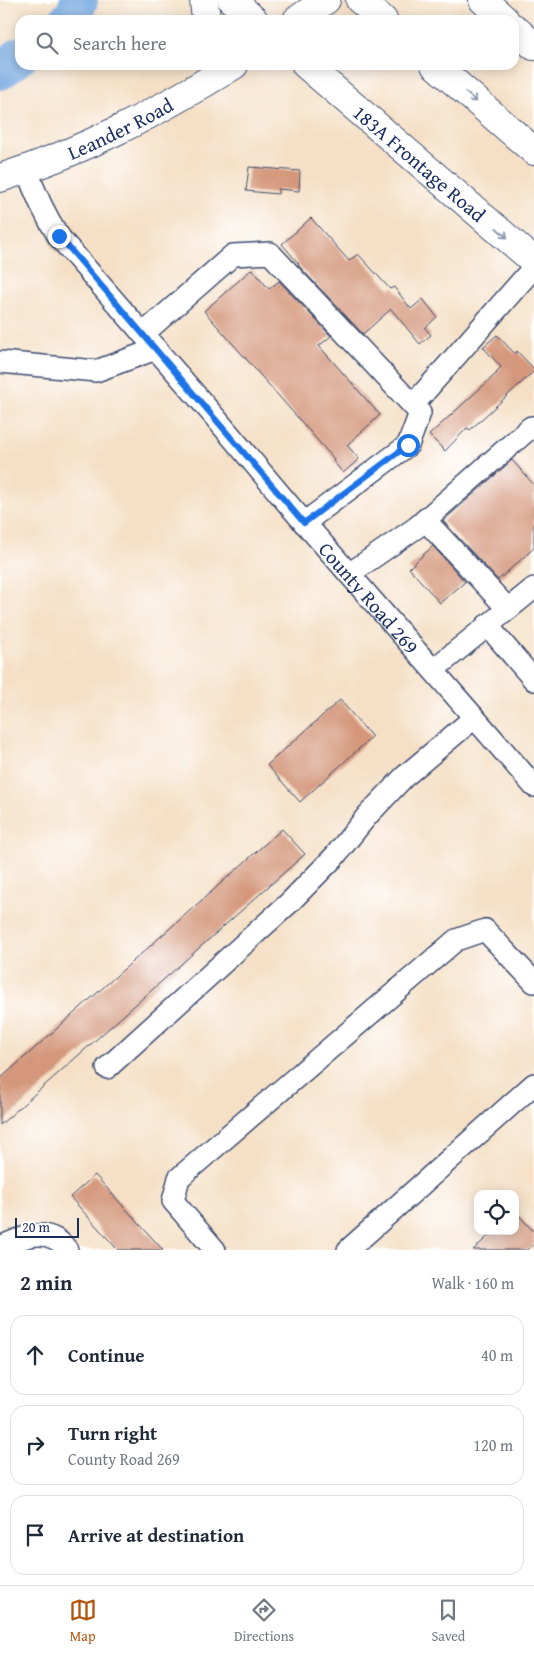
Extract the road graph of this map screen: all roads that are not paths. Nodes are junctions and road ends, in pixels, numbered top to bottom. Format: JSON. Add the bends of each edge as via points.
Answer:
{"nodes":[{"id":1,"x":204,"y":0,"type":"edge"},
{"id":2,"x":232,"y":0,"type":"edge"},
{"id":3,"x":326,"y":0,"type":"edge"},
{"id":4,"x":360,"y":0,"type":"edge"},
{"id":5,"x":483,"y":0,"type":"edge"},
{"id":6,"x":206,"y":15,"type":"edge"},
{"id":7,"x":248,"y":15,"type":"edge"},
{"id":8,"x":304,"y":15,"type":"edge"},
{"id":9,"x":377,"y":15,"type":"edge"},
{"id":10,"x":500,"y":15,"type":"edge"},
{"id":11,"x":519,"y":32,"type":"edge"},
{"id":12,"x":534,"y":46,"type":"edge"},
{"id":13,"x":194,"y":70,"type":"edge"},
{"id":14,"x":226,"y":70,"type":"edge"},
{"id":15,"x":312,"y":70,"type":"edge"},
{"id":16,"x":440,"y":70,"type":"edge"},
{"id":17,"x":179,"y":99,"type":"junction"},
{"id":18,"x":534,"y":151,"type":"edge"},
{"id":19,"x":27,"y":170,"type":"junction"},
{"id":20,"x":0,"y":178,"type":"edge"},
{"id":21,"x":534,"y":261,"type":"edge"},
{"id":22,"x":534,"y":267,"type":"edge"},
{"id":23,"x":150,"y":341,"type":"junction"},
{"id":24,"x":0,"y":362,"type":"edge"},
{"id":25,"x":413,"y":405,"type":"junction"},
{"id":26,"x":534,"y":427,"type":"edge"},
{"id":27,"x":425,"y":520,"type":"junction"},
{"id":28,"x":304,"y":523,"type":"junction"},
{"id":29,"x":349,"y":574,"type":"junction"},
{"id":30,"x":534,"y":588,"type":"edge"},
{"id":31,"x":508,"y":609,"type":"junction"},
{"id":32,"x":487,"y":626,"type":"junction"},
{"id":33,"x":432,"y":670,"type":"junction"},
{"id":34,"x":534,"y":680,"type":"edge"},
{"id":35,"x":474,"y":718,"type":"junction"},
{"id":36,"x":534,"y":786,"type":"edge"},
{"id":37,"x":534,"y":982,"type":"edge"},
{"id":38,"x":107,"y":1068,"type":"dead end"},
{"id":39,"x":534,"y":1084,"type":"edge"},
{"id":40,"x":0,"y":1247,"type":"edge"},
{"id":41,"x":67,"y":1250,"type":"edge"},
{"id":42,"x":215,"y":1250,"type":"edge"},
{"id":43,"x":348,"y":1250,"type":"edge"}],
"edges":[{"from":1,"to":6,"type":"main road"},
{"from":2,"to":7,"type":"main road"},
{"from":3,"to":8,"type":"main road"},
{"from":4,"to":9,"type":"main road"},
{"from":5,"to":10,"type":"main road"},
{"from":11,"to":12,"type":"main road"},
{"from":13,"to":17,"type":"main road"},
{"from":14,"to":17,"type":"main road","name":"Leander Road"},
{"from":15,"to":21,"type":"main road","name":"183A Frontage Road","one_way":true},
{"from":16,"to":18,"type":"main road","one_way":true},
{"from":17,"to":19,"type":"main road","name":"Leander Road","via":[[126,128]]},
{"from":19,"to":20,"type":"main road","name":"Leander Road"},
{"from":19,"to":23,"type":"street","name":"County Road 269","via":[[35,194],[59,236]]},
{"from":22,"to":25,"type":"street"},
{"from":23,"to":24,"type":"street","via":[[96,371]]},
{"from":23,"to":25,"type":"street","via":[[233,255],[270,253]]},
{"from":23,"to":28,"type":"street","name":"County Road 269"},
{"from":25,"to":28,"type":"street","via":[[420,413],[408,445]]},
{"from":26,"to":27,"type":"street"},
{"from":27,"to":29,"type":"street"},
{"from":27,"to":31,"type":"street"},
{"from":28,"to":29,"type":"street","name":"County Road 269"},
{"from":29,"to":33,"type":"street","name":"County Road 269"},
{"from":30,"to":31,"type":"street"},
{"from":31,"to":32,"type":"street"},
{"from":32,"to":33,"type":"street"},
{"from":32,"to":34,"type":"street"},
{"from":33,"to":35,"type":"street","name":"County Road 269"},
{"from":35,"to":36,"type":"street","name":"County Road 269"},
{"from":35,"to":38,"type":"street","via":[[404,777],[289,903]]},
{"from":37,"to":42,"type":"street","via":[[485,930],[456,940],[180,1178],[173,1201]]},
{"from":39,"to":43,"type":"street"},
{"from":40,"to":41,"type":"street","via":[[20,1238],[41,1235],[54,1238]]}]}
